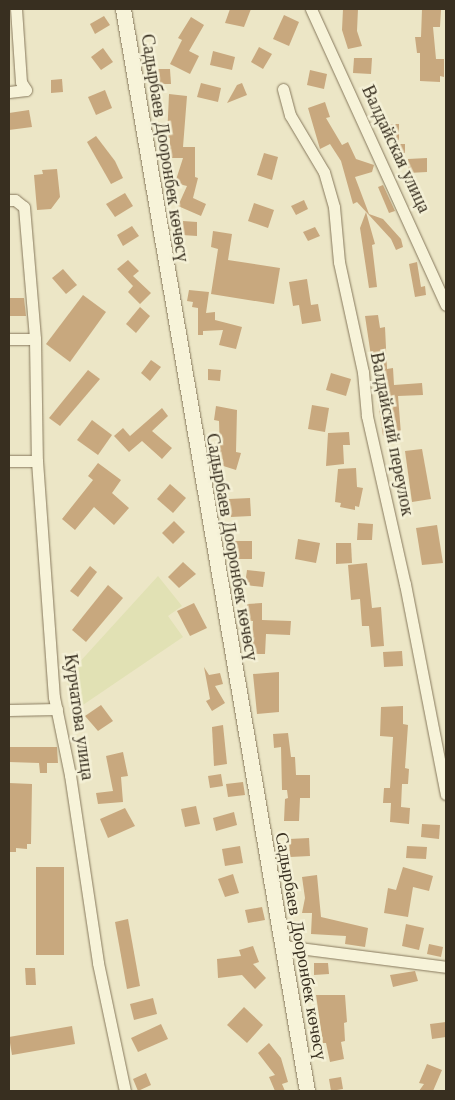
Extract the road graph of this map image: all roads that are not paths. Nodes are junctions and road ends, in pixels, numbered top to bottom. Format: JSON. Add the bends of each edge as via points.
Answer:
{"nodes":[{"id":1,"x":16,"y":9,"type":"edge"},
{"id":2,"x":123,"y":9,"type":"edge"},
{"id":3,"x":311,"y":9,"type":"edge"},
{"id":4,"x":283,"y":89,"type":"dead end"},
{"id":5,"x":9,"y":92,"type":"edge"},
{"id":6,"x":9,"y":200,"type":"edge"},
{"id":7,"x":446,"y":305,"type":"edge"},
{"id":8,"x":9,"y":339,"type":"edge"},
{"id":9,"x":35,"y":339,"type":"junction"},
{"id":10,"x":9,"y":461,"type":"edge"},
{"id":11,"x":37,"y":461,"type":"junction"},
{"id":12,"x":56,"y":709,"type":"junction"},
{"id":13,"x":9,"y":710,"type":"edge"},
{"id":14,"x":446,"y":794,"type":"edge"},
{"id":15,"x":283,"y":946,"type":"junction"},
{"id":16,"x":446,"y":967,"type":"edge"},
{"id":17,"x":125,"y":1091,"type":"edge"},
{"id":18,"x":307,"y":1091,"type":"edge"}],
"edges":[{"from":1,"to":5,"type":"street","via":[[21,82],[26,90]]},
{"from":2,"to":15,"type":"main road","name":"Садырбаев Дооронбек көчөсү"},
{"from":3,"to":7,"type":"street","name":"Валдайская улица"},
{"from":4,"to":14,"type":"street","name":"Валдайский переулок","via":[[290,114],[324,172],[334,207],[339,262],[363,372],[368,416]]},
{"from":6,"to":9,"type":"street","name":"Курчатова улица","via":[[15,200],[24,207]]},
{"from":8,"to":9,"type":"street"},
{"from":9,"to":11,"type":"street","name":"Курчатова улица"},
{"from":10,"to":11,"type":"street"},
{"from":11,"to":12,"type":"street","name":"Курчатова улица"},
{"from":12,"to":13,"type":"street"},
{"from":12,"to":17,"type":"street","name":"Курчатова улица","via":[[98,963]]},
{"from":15,"to":16,"type":"street"},
{"from":15,"to":18,"type":"main road","name":"Садырбаев Дооронбек көчөсү"}]}
